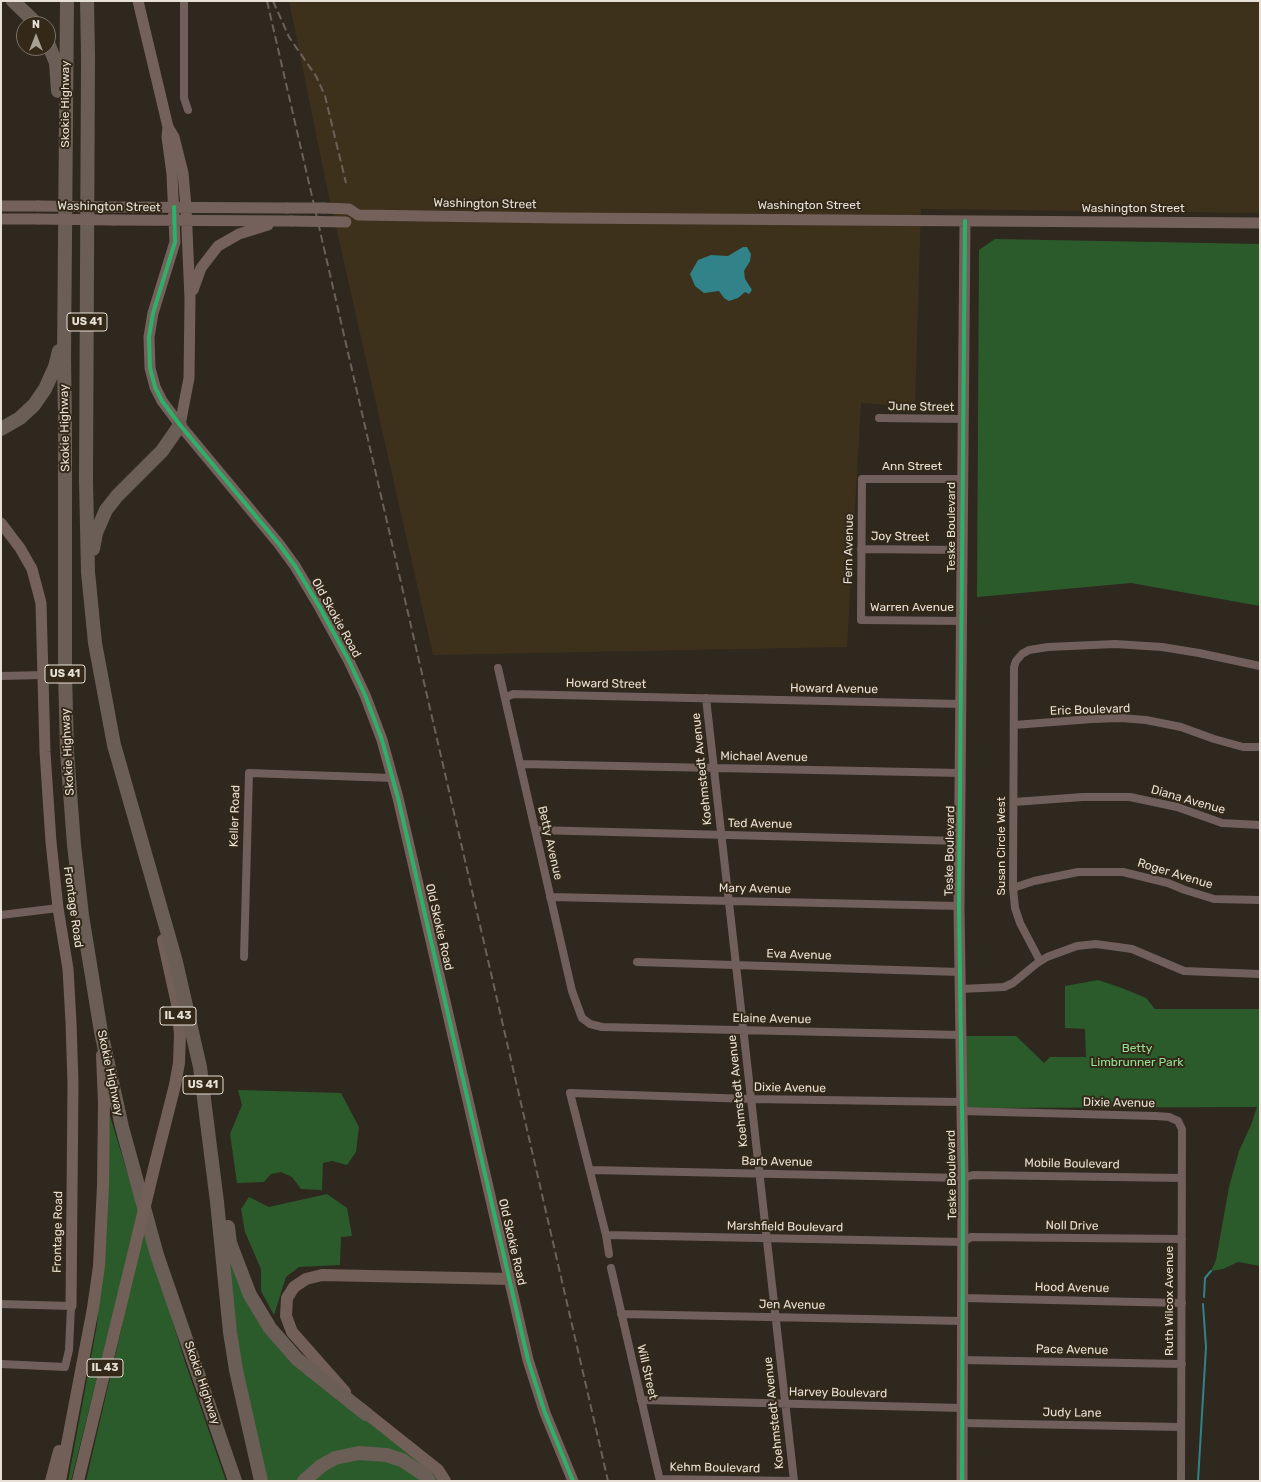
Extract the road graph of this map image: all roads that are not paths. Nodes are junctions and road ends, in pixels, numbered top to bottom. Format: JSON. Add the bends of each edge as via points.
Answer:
{"nodes":[{"id":1,"x":13,"y":1,"type":"edge"},
{"id":2,"x":67,"y":1,"type":"edge"},
{"id":3,"x":87,"y":1,"type":"edge"},
{"id":4,"x":138,"y":1,"type":"edge"},
{"id":5,"x":184,"y":1,"type":"edge"},
{"id":6,"x":30,"y":16,"type":"edge"},
{"id":7,"x":53,"y":56,"type":"edge"},
{"id":8,"x":188,"y":110,"type":"dead end"},
{"id":9,"x":168,"y":127,"type":"junction"},
{"id":10,"x":65,"y":199,"type":"junction"},
{"id":11,"x":1,"y":206,"type":"edge"},
{"id":12,"x":174,"y":207,"type":"junction"},
{"id":13,"x":186,"y":207,"type":"junction"},
{"id":14,"x":358,"y":215,"type":"junction"},
{"id":15,"x":1,"y":219,"type":"edge"},
{"id":16,"x":174,"y":220,"type":"junction"},
{"id":17,"x":187,"y":221,"type":"junction"},
{"id":18,"x":278,"y":221,"type":"junction"},
{"id":19,"x":965,"y":221,"type":"junction"},
{"id":20,"x":1260,"y":223,"type":"edge"},
{"id":21,"x":190,"y":299,"type":"junction"},
{"id":22,"x":64,"y":313,"type":"junction"},
{"id":23,"x":879,"y":418,"type":"dead end"},
{"id":24,"x":963,"y":419,"type":"junction"},
{"id":25,"x":180,"y":425,"type":"junction"},
{"id":26,"x":1,"y":430,"type":"edge"},
{"id":27,"x":862,"y":478,"type":"joint"},
{"id":28,"x":962,"y":479,"type":"junction"},
{"id":29,"x":1,"y":523,"type":"edge"},
{"id":30,"x":861,"y":549,"type":"junction"},
{"id":31,"x":962,"y":550,"type":"junction"},
{"id":32,"x":861,"y":620,"type":"joint"},
{"id":33,"x":962,"y":620,"type":"junction"},
{"id":34,"x":95,"y":643,"type":"junction"},
{"id":35,"x":1260,"y":666,"type":"edge"},
{"id":36,"x":498,"y":668,"type":"dead end"},
{"id":37,"x":43,"y":675,"type":"junction"},
{"id":38,"x":1,"y":676,"type":"edge"},
{"id":39,"x":505,"y":698,"type":"junction"},
{"id":40,"x":706,"y":698,"type":"junction"},
{"id":41,"x":961,"y":704,"type":"junction"},
{"id":42,"x":1014,"y":725,"type":"junction"},
{"id":43,"x":1260,"y":747,"type":"edge"},
{"id":44,"x":520,"y":764,"type":"junction"},
{"id":45,"x":714,"y":768,"type":"junction"},
{"id":46,"x":961,"y":773,"type":"junction"},
{"id":47,"x":393,"y":778,"type":"junction"},
{"id":48,"x":1014,"y":802,"type":"junction"},
{"id":49,"x":1260,"y":825,"type":"edge"},
{"id":50,"x":535,"y":830,"type":"junction"},
{"id":51,"x":721,"y":835,"type":"junction"},
{"id":52,"x":960,"y":841,"type":"junction"},
{"id":53,"x":149,"y":871,"type":"junction"},
{"id":54,"x":1013,"y":888,"type":"junction"},
{"id":55,"x":550,"y":897,"type":"junction"},
{"id":56,"x":1260,"y":900,"type":"edge"},
{"id":57,"x":729,"y":901,"type":"junction"},
{"id":58,"x":960,"y":906,"type":"junction"},
{"id":59,"x":58,"y":908,"type":"junction"},
{"id":60,"x":1,"y":915,"type":"edge"},
{"id":61,"x":244,"y":957,"type":"dead end"},
{"id":62,"x":1040,"y":961,"type":"junction"},
{"id":63,"x":637,"y":962,"type":"dead end"},
{"id":64,"x":736,"y":965,"type":"junction"},
{"id":65,"x":960,"y":972,"type":"junction"},
{"id":66,"x":1260,"y":974,"type":"edge"},
{"id":67,"x":960,"y":989,"type":"junction"},
{"id":68,"x":585,"y":1020,"type":"joint"},
{"id":69,"x":744,"y":1030,"type":"junction"},
{"id":70,"x":101,"y":1032,"type":"junction"},
{"id":71,"x":961,"y":1035,"type":"junction"},
{"id":72,"x":200,"y":1067,"type":"junction"},
{"id":73,"x":751,"y":1099,"type":"junction"},
{"id":74,"x":961,"y":1107,"type":"junction"},
{"id":75,"x":1178,"y":1121,"type":"joint"},
{"id":76,"x":590,"y":1170,"type":"junction"},
{"id":77,"x":760,"y":1174,"type":"junction"},
{"id":78,"x":963,"y":1178,"type":"junction"},
{"id":79,"x":1182,"y":1178,"type":"junction"},
{"id":80,"x":606,"y":1235,"type":"junction"},
{"id":81,"x":767,"y":1238,"type":"junction"},
{"id":82,"x":1182,"y":1239,"type":"junction"},
{"id":83,"x":963,"y":1242,"type":"junction"},
{"id":84,"x":609,"y":1254,"type":"dead end"},
{"id":85,"x":611,"y":1268,"type":"dead end"},
{"id":86,"x":511,"y":1279,"type":"junction"},
{"id":87,"x":963,"y":1298,"type":"junction"},
{"id":88,"x":1182,"y":1303,"type":"junction"},
{"id":89,"x":1,"y":1304,"type":"edge"},
{"id":90,"x":71,"y":1306,"type":"junction"},
{"id":91,"x":621,"y":1314,"type":"junction"},
{"id":92,"x":776,"y":1317,"type":"junction"},
{"id":93,"x":963,"y":1321,"type":"junction"},
{"id":94,"x":962,"y":1360,"type":"junction"},
{"id":95,"x":1,"y":1364,"type":"edge"},
{"id":96,"x":1182,"y":1364,"type":"junction"},
{"id":97,"x":78,"y":1389,"type":"junction"},
{"id":98,"x":641,"y":1400,"type":"junction"},
{"id":99,"x":785,"y":1404,"type":"junction"},
{"id":100,"x":962,"y":1408,"type":"junction"},
{"id":101,"x":366,"y":1414,"type":"junction"},
{"id":102,"x":962,"y":1423,"type":"junction"},
{"id":103,"x":1182,"y":1427,"type":"junction"},
{"id":104,"x":660,"y":1480,"type":"edge"},
{"id":105,"x":51,"y":1481,"type":"edge"},
{"id":106,"x":60,"y":1481,"type":"edge"},
{"id":107,"x":78,"y":1481,"type":"edge"},
{"id":108,"x":235,"y":1481,"type":"edge"},
{"id":109,"x":261,"y":1481,"type":"edge"},
{"id":110,"x":304,"y":1481,"type":"edge"},
{"id":111,"x":429,"y":1481,"type":"edge"},
{"id":112,"x":445,"y":1481,"type":"edge"},
{"id":113,"x":574,"y":1481,"type":"edge"},
{"id":114,"x":794,"y":1481,"type":"edge"},
{"id":115,"x":962,"y":1481,"type":"edge"},
{"id":116,"x":1181,"y":1481,"type":"edge"}],
"edges":[{"from":1,"to":6,"type":"highway"},
{"from":2,"to":10,"type":"highway","name":"Skokie Highway","number":"US 41"},
{"from":3,"to":34,"type":"highway","name":"Skokie Highway","number":"US 41","via":[[86,480],[88,572]]},
{"from":4,"to":9,"type":"street"},
{"from":5,"to":8,"type":"street","via":[[184,98]]},
{"from":7,"to":10,"type":"highway","via":[[58,75]]},
{"from":9,"to":12,"type":"street","name":"Old Skokie Road"},
{"from":9,"to":13,"type":"street","via":[[174,137],[183,173]]},
{"from":10,"to":22,"type":"highway","name":"Skokie Highway","number":"US 41"},
{"from":11,"to":12,"type":"street","name":"Washington Street","bridge":true},
{"from":12,"to":13,"type":"street","name":"Washington Street"},
{"from":12,"to":16,"type":"street","name":"Old Skokie Road"},
{"from":13,"to":14,"type":"street","name":"Washington Street","bridge":true,"via":[[349,209]]},
{"from":13,"to":17,"type":"street"},
{"from":14,"to":18,"type":"street","name":"Washington Street","bridge":true,"via":[[351,222]]},
{"from":14,"to":19,"type":"street","name":"Washington Street"},
{"from":15,"to":16,"type":"street","name":"Washington Street","bridge":true},
{"from":16,"to":17,"type":"street","name":"Washington Street"},
{"from":16,"to":25,"type":"street","name":"Old Skokie Road","via":[[175,242],[150,326],[148,353],[155,387]]},
{"from":17,"to":18,"type":"street","name":"Washington Street"},
{"from":17,"to":21,"type":"street"},
{"from":18,"to":21,"type":"street","via":[[238,234],[218,246],[201,268]]},
{"from":19,"to":20,"type":"street","name":"Washington Street"},
{"from":19,"to":24,"type":"street","name":"Teske Boulevard"},
{"from":21,"to":25,"type":"street","via":[[189,378]]},
{"from":22,"to":26,"type":"highway","via":[[57,360],[45,389],[34,405]]},
{"from":22,"to":70,"type":"highway","name":"Skokie Highway","number":"US 41","via":[[67,752],[82,915]]},
{"from":23,"to":24,"type":"street","name":"June Street"},
{"from":24,"to":28,"type":"street","name":"Teske Boulevard"},
{"from":25,"to":34,"type":"highway","via":[[158,456],[117,496],[101,521],[93,546],[98,622]]},
{"from":25,"to":47,"type":"street","name":"Old Skokie Road","via":[[279,544],[309,588],[365,695]]},
{"from":27,"to":28,"type":"street","name":"Ann Street"},
{"from":27,"to":30,"type":"street","name":"Fern Avenue"},
{"from":28,"to":31,"type":"street","name":"Teske Boulevard"},
{"from":29,"to":37,"type":"street","name":"Frontage Road","via":[[26,557],[36,581],[41,603]]},
{"from":30,"to":31,"type":"street","name":"Joy Street"},
{"from":30,"to":32,"type":"street","name":"Fern Avenue"},
{"from":31,"to":33,"type":"street","name":"Teske Boulevard"},
{"from":32,"to":33,"type":"street","name":"Warren Avenue"},
{"from":33,"to":41,"type":"street","name":"Teske Boulevard"},
{"from":34,"to":53,"type":"highway","name":"Skokie Highway","number":"US 41","via":[[114,745]]},
{"from":35,"to":42,"type":"street","name":"Susan Circle West","via":[[1162,647],[1123,644],[1029,650],[1016,661],[1014,668]]},
{"from":36,"to":39,"type":"street","name":"Betty Avenue"},
{"from":37,"to":38,"type":"street"},
{"from":37,"to":59,"type":"street","name":"Frontage Road","via":[[45,760]]},
{"from":39,"to":40,"type":"street","name":"Howard Street","via":[[513,694]]},
{"from":39,"to":44,"type":"street","name":"Betty Avenue"},
{"from":40,"to":41,"type":"street","name":"Howard Avenue"},
{"from":40,"to":45,"type":"street","name":"Koehmstedt Avenue"},
{"from":41,"to":46,"type":"street","name":"Teske Boulevard"},
{"from":42,"to":43,"type":"street","name":"Eric Boulevard","via":[[1092,719],[1146,720],[1181,727],[1214,740],[1243,747]]},
{"from":42,"to":48,"type":"street","name":"Susan Circle West"},
{"from":44,"to":45,"type":"street","name":"Michael Avenue"},
{"from":44,"to":50,"type":"street","name":"Betty Avenue"},
{"from":45,"to":46,"type":"street","name":"Michael Avenue"},
{"from":45,"to":51,"type":"street","name":"Koehmstedt Avenue"},
{"from":46,"to":52,"type":"street","name":"Teske Boulevard"},
{"from":47,"to":61,"type":"street","name":"Keller Road","via":[[249,773]]},
{"from":47,"to":86,"type":"street","name":"Old Skokie Road"},
{"from":48,"to":49,"type":"street","name":"Diana Avenue","via":[[1083,797],[1130,797],[1177,807],[1222,824]]},
{"from":48,"to":54,"type":"street","name":"Susan Circle West"},
{"from":50,"to":51,"type":"street","name":"Ted Avenue"},
{"from":50,"to":55,"type":"street","name":"Betty Avenue"},
{"from":51,"to":52,"type":"street","name":"Ted Avenue"},
{"from":51,"to":57,"type":"street","name":"Koehmstedt Avenue"},
{"from":52,"to":58,"type":"street","name":"Teske Boulevard"},
{"from":53,"to":72,"type":"highway","name":"Skokie Highway","number":"US 41","via":[[176,962]]},
{"from":53,"to":107,"type":"main road","number":"IL 43","bridge":true,"via":[[177,1004],[179,1063]]},
{"from":54,"to":56,"type":"street","name":"Roger Avenue","via":[[1078,872],[1123,872],[1214,898]]},
{"from":54,"to":62,"type":"street","name":"Susan Circle West","via":[[1020,923]]},
{"from":55,"to":57,"type":"street","name":"Mary Avenue"},
{"from":55,"to":68,"type":"street","name":"Betty Avenue","via":[[572,991],[577,1008]]},
{"from":57,"to":58,"type":"street","name":"Mary Avenue"},
{"from":57,"to":64,"type":"street","name":"Koehmstedt Avenue"},
{"from":58,"to":65,"type":"street","name":"Teske Boulevard"},
{"from":59,"to":60,"type":"street"},
{"from":59,"to":90,"type":"street","name":"Frontage Road","via":[[68,969],[71,1022]]},
{"from":62,"to":66,"type":"street","via":[[1062,950],[1096,944],[1132,949],[1184,971]]},
{"from":62,"to":67,"type":"street","via":[[1013,983],[1004,987]]},
{"from":63,"to":64,"type":"street","name":"Eva Avenue"},
{"from":64,"to":65,"type":"street","name":"Eva Avenue"},
{"from":64,"to":69,"type":"street","name":"Koehmstedt Avenue"},
{"from":65,"to":67,"type":"street","name":"Teske Boulevard"},
{"from":67,"to":71,"type":"street","name":"Teske Boulevard"},
{"from":68,"to":69,"type":"street","name":"Elaine Avenue","via":[[602,1027]]},
{"from":69,"to":71,"type":"street","name":"Elaine Avenue"},
{"from":69,"to":73,"type":"street","name":"Koehmstedt Avenue"},
{"from":70,"to":97,"type":"main road","number":"IL 43","via":[[104,1103],[99,1266]]},
{"from":70,"to":108,"type":"highway","name":"Skokie Highway","number":"US 41","via":[[122,1127],[157,1255]]},
{"from":71,"to":74,"type":"street","name":"Teske Boulevard"},
{"from":72,"to":101,"type":"highway","via":[[214,1124],[230,1243],[250,1295],[270,1328],[297,1359]]},
{"from":72,"to":109,"type":"highway","name":"Skokie Highway","number":"US 41","via":[[216,1187],[230,1332]]},
{"from":73,"to":74,"type":"street","name":"Dixie Avenue"},
{"from":73,"to":76,"type":"street","name":"Dixie Avenue","via":[[570,1093]]},
{"from":73,"to":77,"type":"street","name":"Koehmstedt Avenue"},
{"from":74,"to":75,"type":"street","name":"Dixie Avenue","via":[[1156,1116]]},
{"from":74,"to":78,"type":"street","name":"Teske Boulevard"},
{"from":75,"to":79,"type":"street","name":"Ruth Wilcox Avenue","via":[[1182,1129]]},
{"from":76,"to":77,"type":"street","name":"Barb Avenue"},
{"from":76,"to":80,"type":"street"},
{"from":77,"to":78,"type":"street","name":"Barb Avenue"},
{"from":77,"to":81,"type":"street","name":"Koehmstedt Avenue"},
{"from":78,"to":79,"type":"street","name":"Mobile Boulevard","via":[[973,1175]]},
{"from":78,"to":83,"type":"street","name":"Teske Boulevard"},
{"from":79,"to":82,"type":"street","name":"Ruth Wilcox Avenue"},
{"from":80,"to":81,"type":"street","name":"Marshfield Boulevard"},
{"from":80,"to":84,"type":"street"},
{"from":81,"to":83,"type":"street","name":"Marshfield Boulevard"},
{"from":81,"to":92,"type":"street","name":"Koehmstedt Avenue"},
{"from":82,"to":83,"type":"street","name":"Noll Drive","via":[[971,1237]]},
{"from":82,"to":88,"type":"street","name":"Ruth Wilcox Avenue"},
{"from":83,"to":87,"type":"street","name":"Teske Boulevard"},
{"from":85,"to":91,"type":"street","name":"Will Street"},
{"from":86,"to":101,"type":"main road","via":[[322,1275],[306,1279],[294,1287],[287,1298],[286,1316],[292,1332]]},
{"from":86,"to":113,"type":"street","name":"Old Skokie Road","via":[[537,1390]]},
{"from":87,"to":88,"type":"street","name":"Hood Avenue"},
{"from":87,"to":93,"type":"street","name":"Teske Boulevard"},
{"from":88,"to":96,"type":"street","name":"Ruth Wilcox Avenue"},
{"from":89,"to":90,"type":"street"},
{"from":90,"to":95,"type":"street","via":[[69,1350],[65,1367]]},
{"from":91,"to":92,"type":"street","name":"Jen Avenue"},
{"from":91,"to":98,"type":"street","name":"Will Street"},
{"from":92,"to":93,"type":"street","name":"Jen Avenue"},
{"from":92,"to":99,"type":"street","name":"Koehmstedt Avenue"},
{"from":93,"to":94,"type":"street","name":"Teske Boulevard"},
{"from":94,"to":96,"type":"street","name":"Pace Avenue"},
{"from":94,"to":100,"type":"street","name":"Teske Boulevard"},
{"from":96,"to":103,"type":"street","name":"Ruth Wilcox Avenue"},
{"from":97,"to":105,"type":"main road","via":[[67,1416]]},
{"from":97,"to":106,"type":"main road","number":"IL 43"},
{"from":98,"to":99,"type":"street","name":"Harvey Boulevard"},
{"from":98,"to":104,"type":"street","name":"Will Street"},
{"from":99,"to":100,"type":"street","name":"Harvey Boulevard"},
{"from":99,"to":114,"type":"street","name":"Koehmstedt Avenue"},
{"from":100,"to":102,"type":"street","name":"Teske Boulevard"},
{"from":101,"to":112,"type":"main road","via":[[438,1470]]},
{"from":102,"to":103,"type":"street","name":"Judy Lane"},
{"from":102,"to":115,"type":"street","name":"Teske Boulevard"},
{"from":103,"to":116,"type":"street","name":"Ruth Wilcox Avenue"},
{"from":104,"to":114,"type":"street","name":"Kehm Boulevard"},
{"from":110,"to":111,"type":"highway","via":[[335,1458],[359,1453],[386,1455],[402,1460],[426,1476]]}]}
